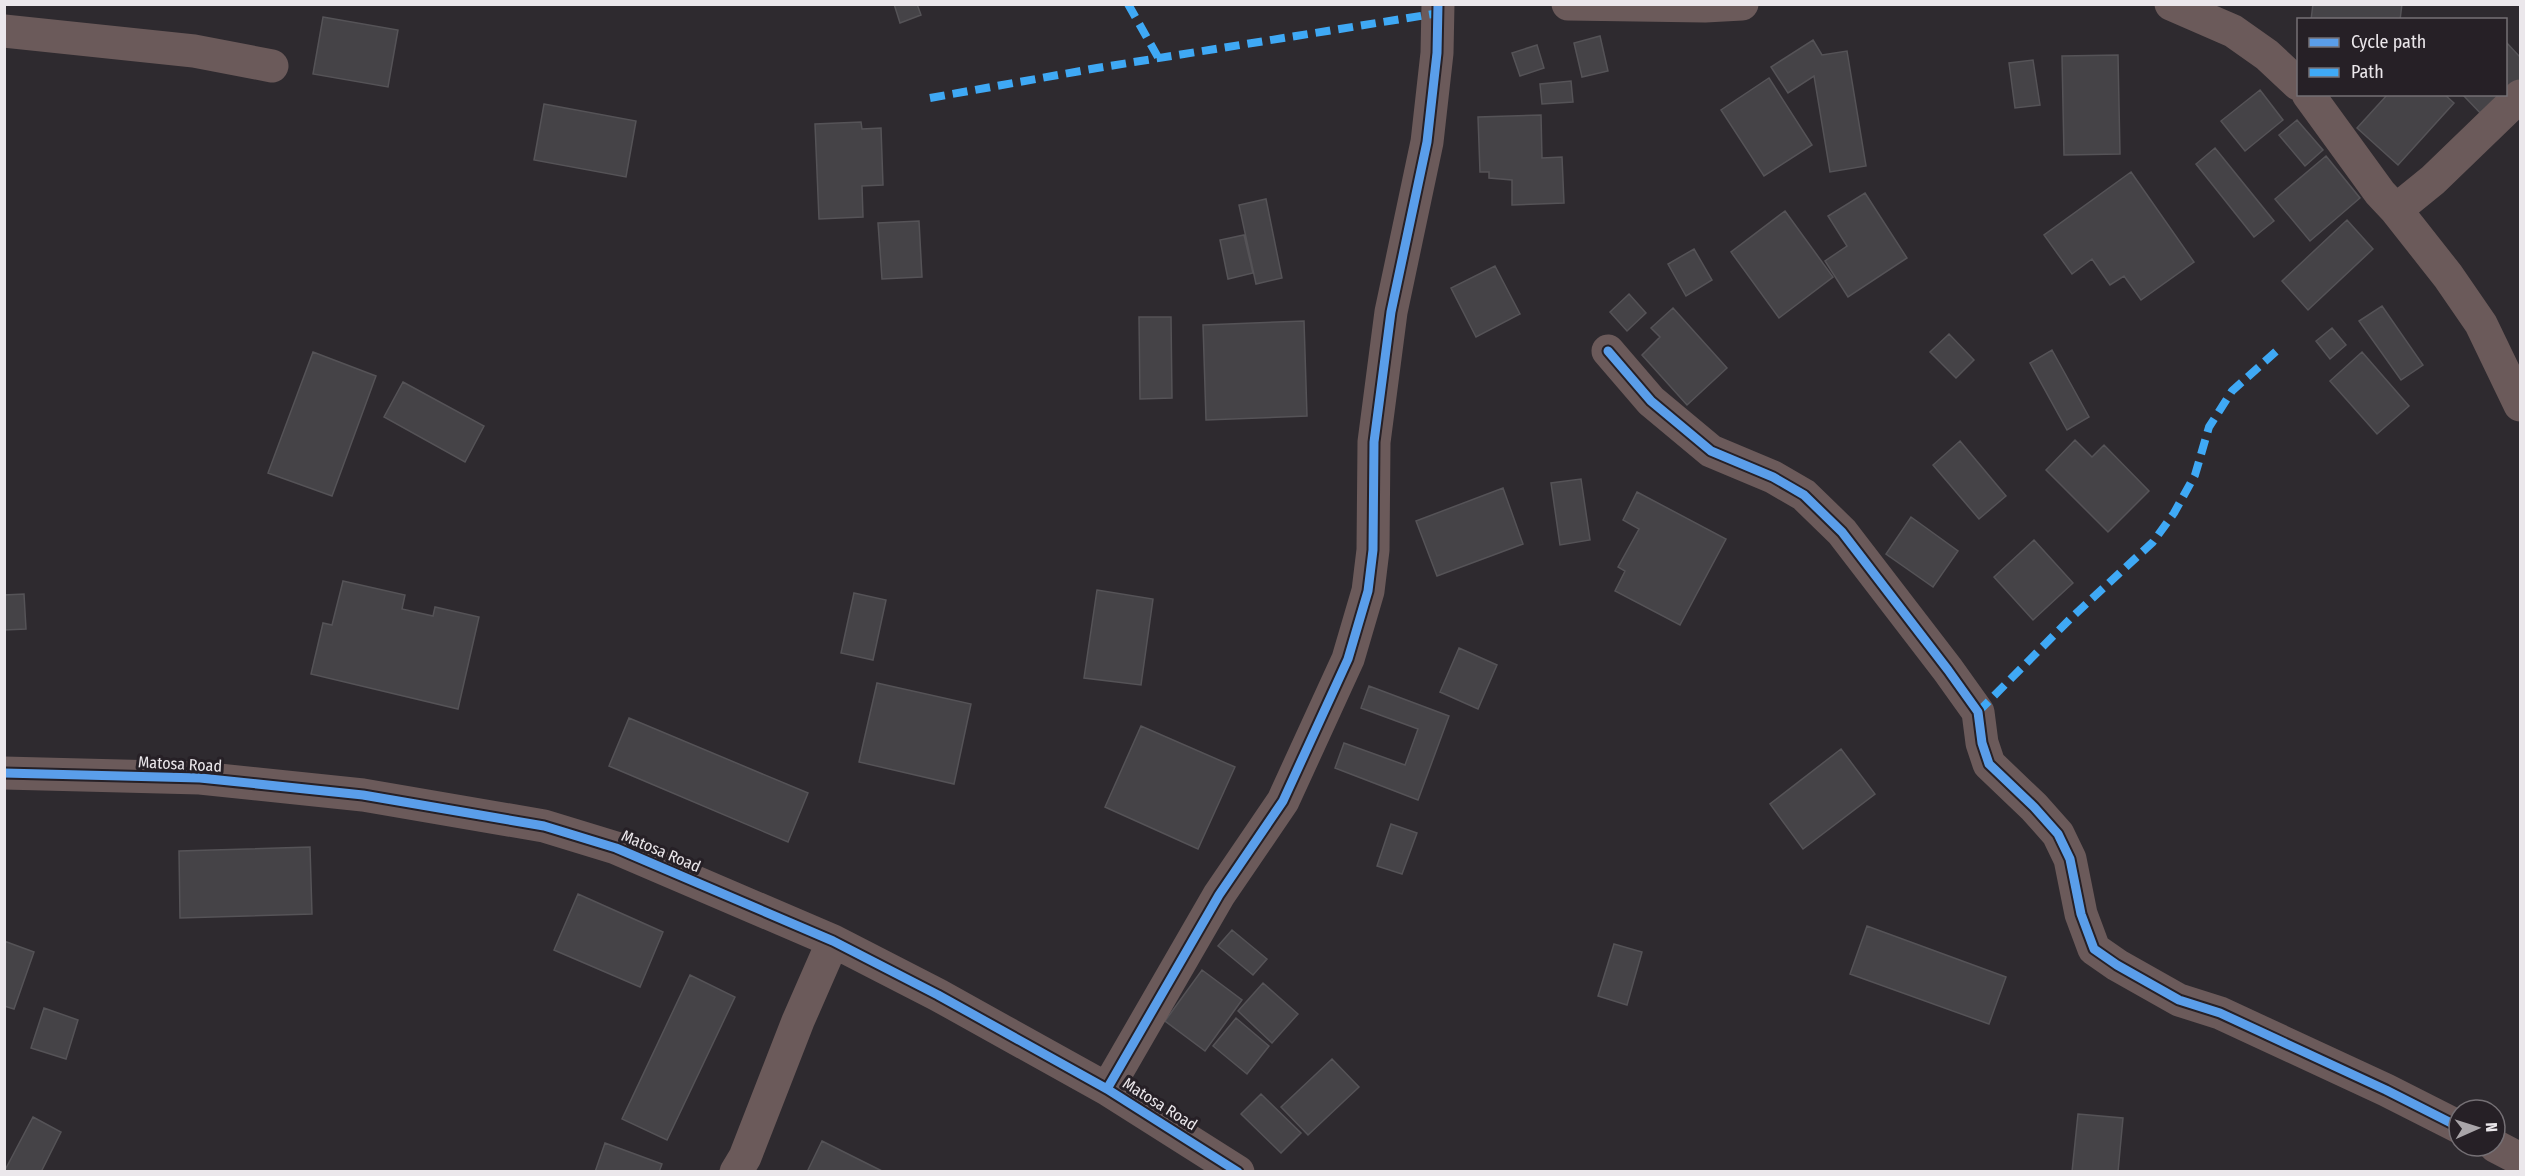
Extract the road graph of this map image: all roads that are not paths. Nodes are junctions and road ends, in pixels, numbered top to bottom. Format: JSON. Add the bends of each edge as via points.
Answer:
{"nodes":[{"id":1,"x":1438,"y":4,"type":"edge"},
{"id":2,"x":1568,"y":4,"type":"edge"},
{"id":3,"x":1742,"y":4,"type":"edge"},
{"id":4,"x":2171,"y":4,"type":"edge"},
{"id":5,"x":4,"y":31,"type":"edge"},
{"id":6,"x":272,"y":66,"type":"dead end"},
{"id":7,"x":2297,"y":83,"type":"edge"},
{"id":8,"x":2309,"y":96,"type":"edge"},
{"id":9,"x":2520,"y":96,"type":"edge"},
{"id":10,"x":2396,"y":210,"type":"junction"},
{"id":11,"x":1608,"y":351,"type":"dead end"},
{"id":12,"x":2520,"y":405,"type":"edge"},
{"id":13,"x":4,"y":773,"type":"edge"},
{"id":14,"x":832,"y":941,"type":"junction"},
{"id":15,"x":1107,"y":1089,"type":"junction"},
{"id":16,"x":2447,"y":1121,"type":"edge"},
{"id":17,"x":736,"y":1172,"type":"edge"},
{"id":18,"x":1239,"y":1172,"type":"edge"}],
"edges":[{"from":1,"to":15,"type":"street","via":[[1427,142],[1391,312],[1374,442],[1373,550],[1368,591],[1348,659],[1284,801],[1219,895]]},
{"from":2,"to":3,"type":"street"},
{"from":4,"to":7,"type":"street","via":[[2233,31]]},
{"from":5,"to":6,"type":"street","via":[[194,51]]},
{"from":8,"to":10,"type":"street"},
{"from":9,"to":10,"type":"street"},
{"from":10,"to":12,"type":"street","via":[[2481,324]]},
{"from":11,"to":16,"type":"street","via":[[1651,401],[1712,451],[1804,495],[1842,532],[1978,712],[1989,764],[2058,834],[2070,860],[2081,914],[2094,949],[2179,1000],[2220,1013]]},
{"from":13,"to":14,"type":"street","name":"Matosa Road","via":[[200,778],[363,795],[544,826],[616,848]]},
{"from":14,"to":15,"type":"street","name":"Matosa Road"},
{"from":14,"to":17,"type":"street"},
{"from":15,"to":18,"type":"street","name":"Matosa Road"}]}
